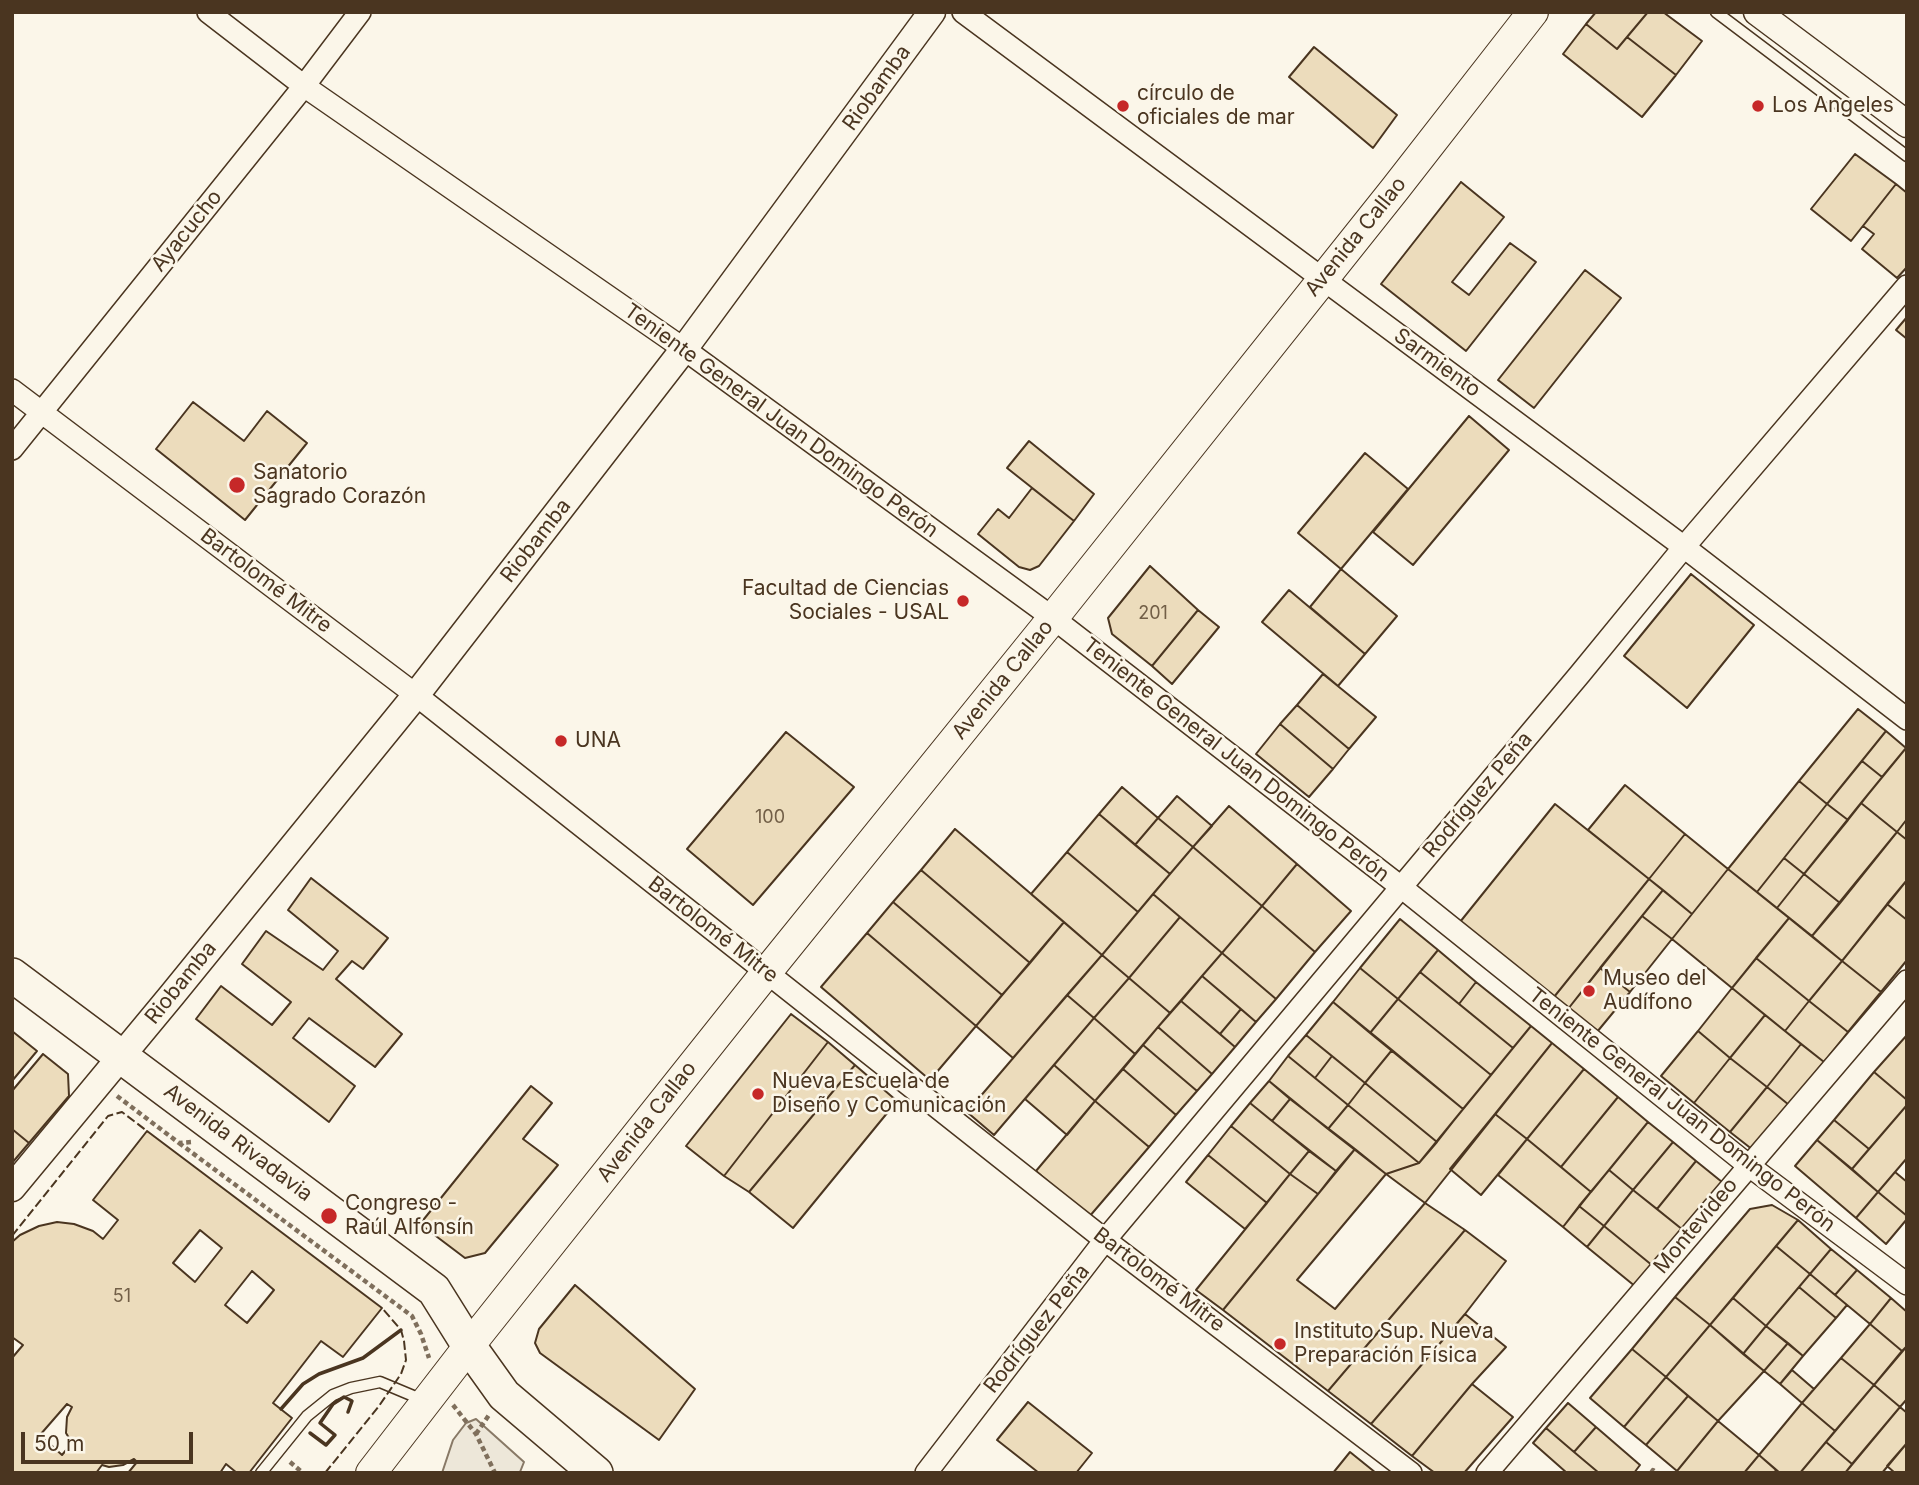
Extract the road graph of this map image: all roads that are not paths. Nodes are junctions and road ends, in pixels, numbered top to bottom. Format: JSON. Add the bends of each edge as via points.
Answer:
{"nodes":[{"id":1,"x":208,"y":12,"type":"edge"},
{"id":2,"x":360,"y":12,"type":"edge"},
{"id":3,"x":932,"y":12,"type":"edge"},
{"id":4,"x":963,"y":12,"type":"edge"},
{"id":5,"x":1533,"y":12,"type":"edge"},
{"id":6,"x":1716,"y":12,"type":"edge"},
{"id":7,"x":1757,"y":12,"type":"edge"},
{"id":8,"x":304,"y":86,"type":"junction"},
{"id":9,"x":1907,"y":124,"type":"edge"},
{"id":10,"x":1907,"y":156,"type":"edge"},
{"id":11,"x":1322,"y":279,"type":"junction"},
{"id":12,"x":1907,"y":286,"type":"edge"},
{"id":13,"x":684,"y":349,"type":"junction"},
{"id":14,"x":12,"y":390,"type":"edge"},
{"id":15,"x":42,"y":412,"type":"junction"},
{"id":16,"x":12,"y":449,"type":"edge"},
{"id":17,"x":1684,"y":547,"type":"junction"},
{"id":18,"x":1053,"y":618,"type":"junction"},
{"id":19,"x":416,"y":695,"type":"junction"},
{"id":20,"x":1907,"y":719,"type":"edge"},
{"id":21,"x":1401,"y":887,"type":"junction"},
{"id":22,"x":766,"y":973,"type":"junction"},
{"id":23,"x":12,"y":975,"type":"edge"},
{"id":24,"x":1907,"y":981,"type":"edge"},
{"id":25,"x":122,"y":1056,"type":"junction"},
{"id":26,"x":1748,"y":1165,"type":"junction"},
{"id":27,"x":12,"y":1188,"type":"edge"},
{"id":28,"x":1105,"y":1240,"type":"junction"},
{"id":29,"x":1907,"y":1284,"type":"edge"},
{"id":30,"x":469,"y":1346,"type":"junction"},
{"id":31,"x":432,"y":1393,"type":"junction"},
{"id":32,"x":261,"y":1473,"type":"edge"},
{"id":33,"x":371,"y":1473,"type":"edge"},
{"id":34,"x":596,"y":1473,"type":"edge"},
{"id":35,"x":926,"y":1473,"type":"edge"},
{"id":36,"x":1411,"y":1473,"type":"edge"},
{"id":37,"x":1487,"y":1473,"type":"edge"}],
"edges":[{"from":1,"to":8,"type":"street","name":"Teniente General Juan Domingo Perón"},
{"from":2,"to":8,"type":"street","name":"Ayacucho"},
{"from":3,"to":13,"type":"street","name":"Riobamba"},
{"from":4,"to":11,"type":"street","name":"Sarmiento"},
{"from":5,"to":11,"type":"main road","name":"Avenida Callao"},
{"from":6,"to":10,"type":"lane"},
{"from":7,"to":9,"type":"street"},
{"from":8,"to":13,"type":"street","name":"Teniente General Juan Domingo Perón"},
{"from":8,"to":15,"type":"street","name":"Ayacucho"},
{"from":11,"to":17,"type":"street","name":"Sarmiento"},
{"from":11,"to":18,"type":"main road","name":"Avenida Callao"},
{"from":12,"to":17,"type":"street","name":"Rodríguez Peña"},
{"from":13,"to":18,"type":"street","name":"Teniente General Juan Domingo Perón"},
{"from":13,"to":19,"type":"street","name":"Riobamba"},
{"from":14,"to":15,"type":"street","name":"Bartolomé Mitre"},
{"from":15,"to":16,"type":"street","name":"Ayacucho"},
{"from":15,"to":19,"type":"street","name":"Bartolomé Mitre"},
{"from":17,"to":20,"type":"street","name":"Sarmiento"},
{"from":17,"to":21,"type":"street","name":"Rodríguez Peña"},
{"from":18,"to":21,"type":"street","name":"Teniente General Juan Domingo Perón"},
{"from":18,"to":22,"type":"main road","name":"Avenida Callao"},
{"from":19,"to":22,"type":"street","name":"Bartolomé Mitre"},
{"from":19,"to":25,"type":"street","name":"Riobamba"},
{"from":21,"to":26,"type":"street","name":"Teniente General Juan Domingo Perón"},
{"from":21,"to":28,"type":"street","name":"Rodríguez Peña"},
{"from":22,"to":28,"type":"street","name":"Bartolomé Mitre"},
{"from":22,"to":30,"type":"main road","name":"Avenida Callao"},
{"from":23,"to":25,"type":"main road","name":"Avenida Rivadavia"},
{"from":24,"to":26,"type":"street","name":"Montevideo"},
{"from":25,"to":27,"type":"street","name":"Riobamba"},
{"from":25,"to":30,"type":"main road","name":"Avenida Rivadavia","via":[[434,1290]]},
{"from":26,"to":29,"type":"street","name":"Teniente General Juan Domingo Perón"},
{"from":26,"to":37,"type":"street","name":"Montevideo"},
{"from":28,"to":35,"type":"street","name":"Rodríguez Peña"},
{"from":28,"to":36,"type":"street","name":"Bartolomé Mitre"},
{"from":30,"to":31,"type":"main road","name":"Avenida Callao"},
{"from":30,"to":34,"type":"main road","name":"Avenida Rivadavia","via":[[504,1395]]},
{"from":31,"to":32,"type":"lane","via":[[380,1381],[333,1395],[307,1416]]},
{"from":31,"to":33,"type":"main road","name":"Avenida Callao"}]}
